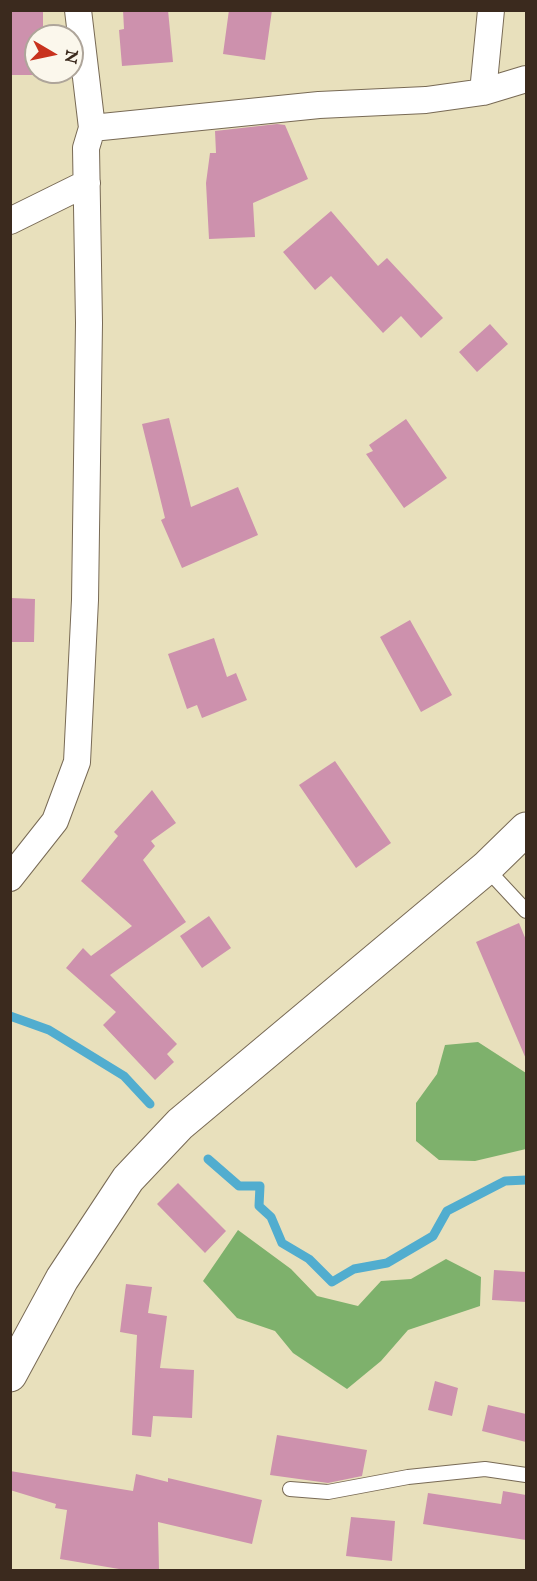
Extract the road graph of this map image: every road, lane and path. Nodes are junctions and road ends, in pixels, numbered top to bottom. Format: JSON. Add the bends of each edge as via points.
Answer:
{"nodes":[{"id":1,"x":78,"y":10,"type":"edge"},
{"id":2,"x":491,"y":10,"type":"edge"},
{"id":3,"x":526,"y":79,"type":"edge"},
{"id":4,"x":483,"y":92,"type":"junction"},
{"id":5,"x":92,"y":128,"type":"junction"},
{"id":6,"x":87,"y":183,"type":"junction"},
{"id":7,"x":10,"y":220,"type":"edge"},
{"id":8,"x":526,"y":829,"type":"edge"},
{"id":9,"x":486,"y":868,"type":"junction"},
{"id":10,"x":10,"y":878,"type":"edge"},
{"id":11,"x":526,"y":911,"type":"edge"},
{"id":12,"x":10,"y":1375,"type":"edge"},
{"id":13,"x":526,"y":1475,"type":"edge"},
{"id":14,"x":290,"y":1489,"type":"dead end"}],
"edges":[{"from":1,"to":5,"type":"street"},
{"from":2,"to":4,"type":"street"},
{"from":3,"to":4,"type":"street"},
{"from":4,"to":5,"type":"street"},
{"from":5,"to":6,"type":"street","via":[[86,147]]},
{"from":6,"to":7,"type":"street"},
{"from":6,"to":10,"type":"street","via":[[86,600],[76,762],[55,821]]},
{"from":8,"to":9,"type":"main road"},
{"from":9,"to":11,"type":"lane"},
{"from":9,"to":12,"type":"main road","via":[[180,1124],[128,1179],[62,1279]]},
{"from":13,"to":14,"type":"lane","via":[[485,1469],[408,1477],[328,1492]]}]}
